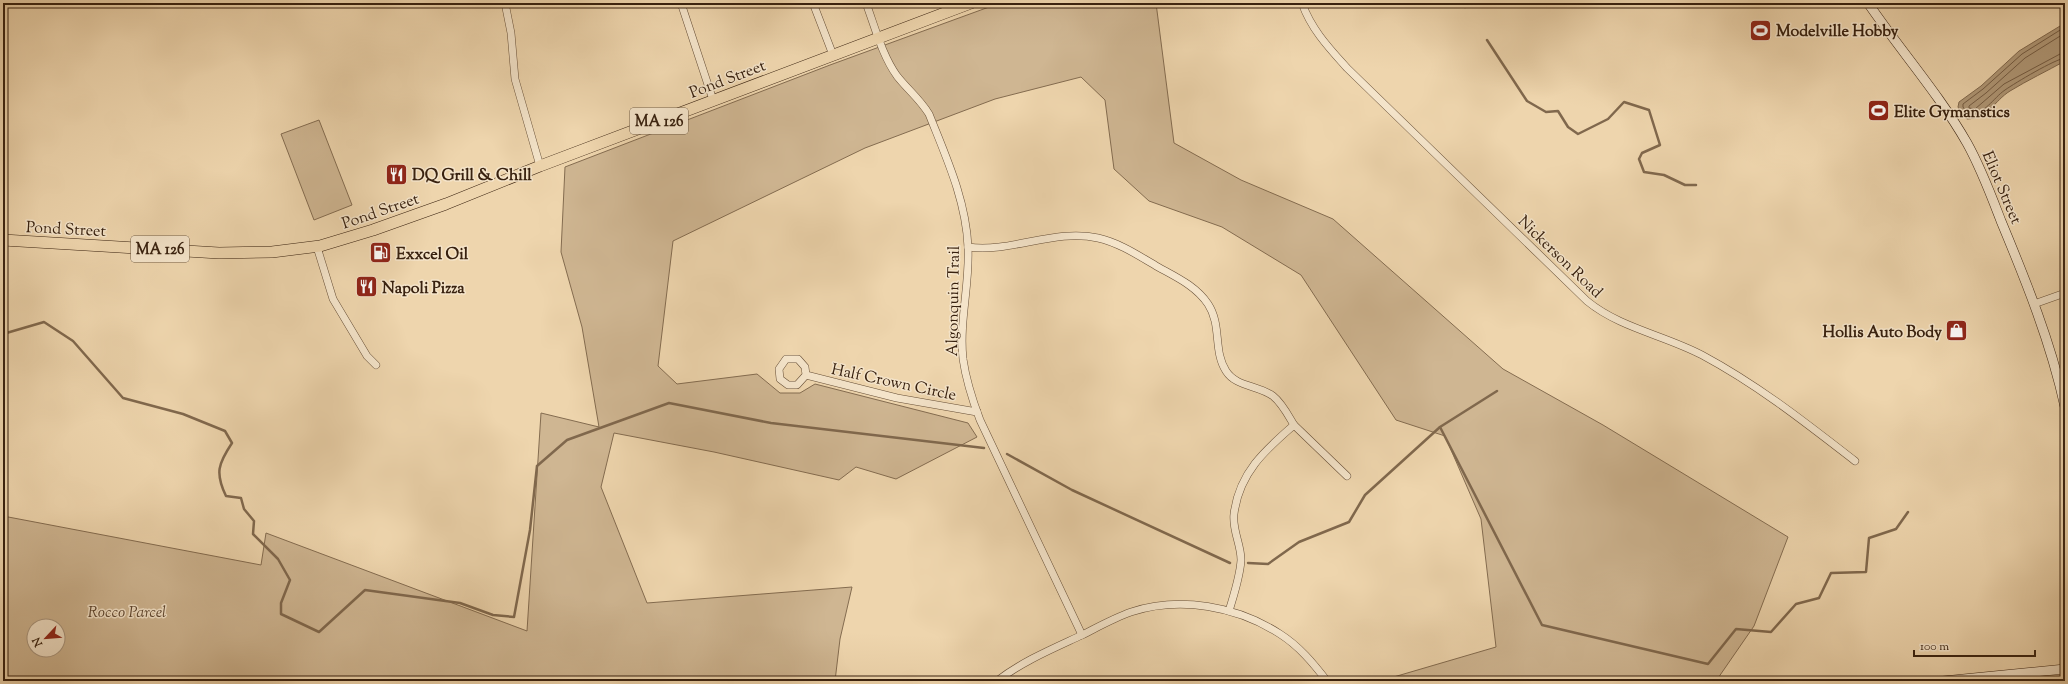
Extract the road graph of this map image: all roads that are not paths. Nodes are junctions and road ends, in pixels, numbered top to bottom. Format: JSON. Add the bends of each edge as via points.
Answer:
{"nodes":[{"id":1,"x":505,"y":3,"type":"edge"},
{"id":2,"x":681,"y":3,"type":"edge"},
{"id":3,"x":813,"y":3,"type":"edge"},
{"id":4,"x":866,"y":3,"type":"edge"},
{"id":5,"x":971,"y":3,"type":"edge"},
{"id":6,"x":1302,"y":3,"type":"edge"},
{"id":7,"x":1868,"y":3,"type":"edge"},
{"id":8,"x":878,"y":38,"type":"junction"},
{"id":9,"x":833,"y":55,"type":"junction"},
{"id":10,"x":713,"y":100,"type":"junction"},
{"id":11,"x":540,"y":166,"type":"junction"},
{"id":12,"x":3,"y":240,"type":"edge"},
{"id":13,"x":317,"y":247,"type":"junction"},
{"id":14,"x":968,"y":248,"type":"junction"},
{"id":15,"x":2065,"y":292,"type":"edge"},
{"id":16,"x":2034,"y":304,"type":"junction"},
{"id":17,"x":376,"y":365,"type":"dead end"},
{"id":18,"x":806,"y":375,"type":"dead end"},
{"id":19,"x":2065,"y":407,"type":"edge"},
{"id":20,"x":977,"y":412,"type":"junction"},
{"id":21,"x":1294,"y":425,"type":"junction"},
{"id":22,"x":1855,"y":462,"type":"dead end"},
{"id":23,"x":1347,"y":476,"type":"dead end"},
{"id":24,"x":1229,"y":611,"type":"junction"},
{"id":25,"x":1082,"y":635,"type":"junction"},
{"id":26,"x":2065,"y":669,"type":"edge"},
{"id":27,"x":2011,"y":678,"type":"edge"},
{"id":28,"x":997,"y":681,"type":"edge"},
{"id":29,"x":1327,"y":681,"type":"edge"},
{"id":30,"x":1943,"y":681,"type":"edge"}],
"edges":[{"from":1,"to":11,"type":"street","via":[[511,33],[515,79]]},
{"from":2,"to":10,"type":"street"},
{"from":3,"to":9,"type":"street"},
{"from":4,"to":8,"type":"street","name":"Algonquin Trail"},
{"from":5,"to":8,"type":"main road","name":"Pond Street","number":"MA 126"},
{"from":6,"to":22,"type":"street","name":"Nickerson Road","via":[[1313,27],[1347,68],[1587,301],[1610,317],[1701,354],[1738,376],[1783,405]]},
{"from":7,"to":16,"type":"main road","name":"Eliot Street","via":[[1947,111],[1967,143]]},
{"from":8,"to":9,"type":"main road","name":"Pond Street","number":"MA 126"},
{"from":8,"to":14,"type":"street","name":"Algonquin Trail","via":[[897,76],[921,101],[929,114],[957,186],[964,214]]},
{"from":9,"to":10,"type":"main road","name":"Pond Street","number":"MA 126"},
{"from":10,"to":11,"type":"main road","name":"Pond Street","number":"MA 126"},
{"from":11,"to":13,"type":"main road","name":"Pond Street","number":"MA 126","via":[[401,221]]},
{"from":12,"to":13,"type":"main road","name":"Pond Street","number":"MA 126","via":[[219,253],[272,252]]},
{"from":13,"to":17,"type":"street","via":[[333,299],[367,356]]},
{"from":14,"to":20,"type":"street","name":"Algonquin Trail","via":[[963,358],[969,391]]},
{"from":14,"to":21,"type":"street","via":[[989,249],[1070,236],[1097,238],[1122,246],[1187,283],[1203,297],[1214,315],[1225,370],[1236,382],[1257,387],[1273,396]]},
{"from":15,"to":16,"type":"street"},
{"from":16,"to":19,"type":"main road","name":"Eliot Street"},
{"from":18,"to":20,"type":"street","name":"Half Crown Circle","via":[[897,398]]},
{"from":20,"to":25,"type":"street","name":"Algonquin Trail"},
{"from":21,"to":23,"type":"street"},
{"from":21,"to":24,"type":"street","via":[[1257,459],[1237,498],[1234,524],[1241,560]]},
{"from":24,"to":25,"type":"street","via":[[1192,604],[1170,604],[1133,612]]},
{"from":24,"to":29,"type":"street","via":[[1268,626],[1280,634],[1306,655]]},
{"from":25,"to":28,"type":"street","via":[[1038,654]]},
{"from":26,"to":27,"type":"main road"},
{"from":27,"to":30,"type":"main road"}]}
